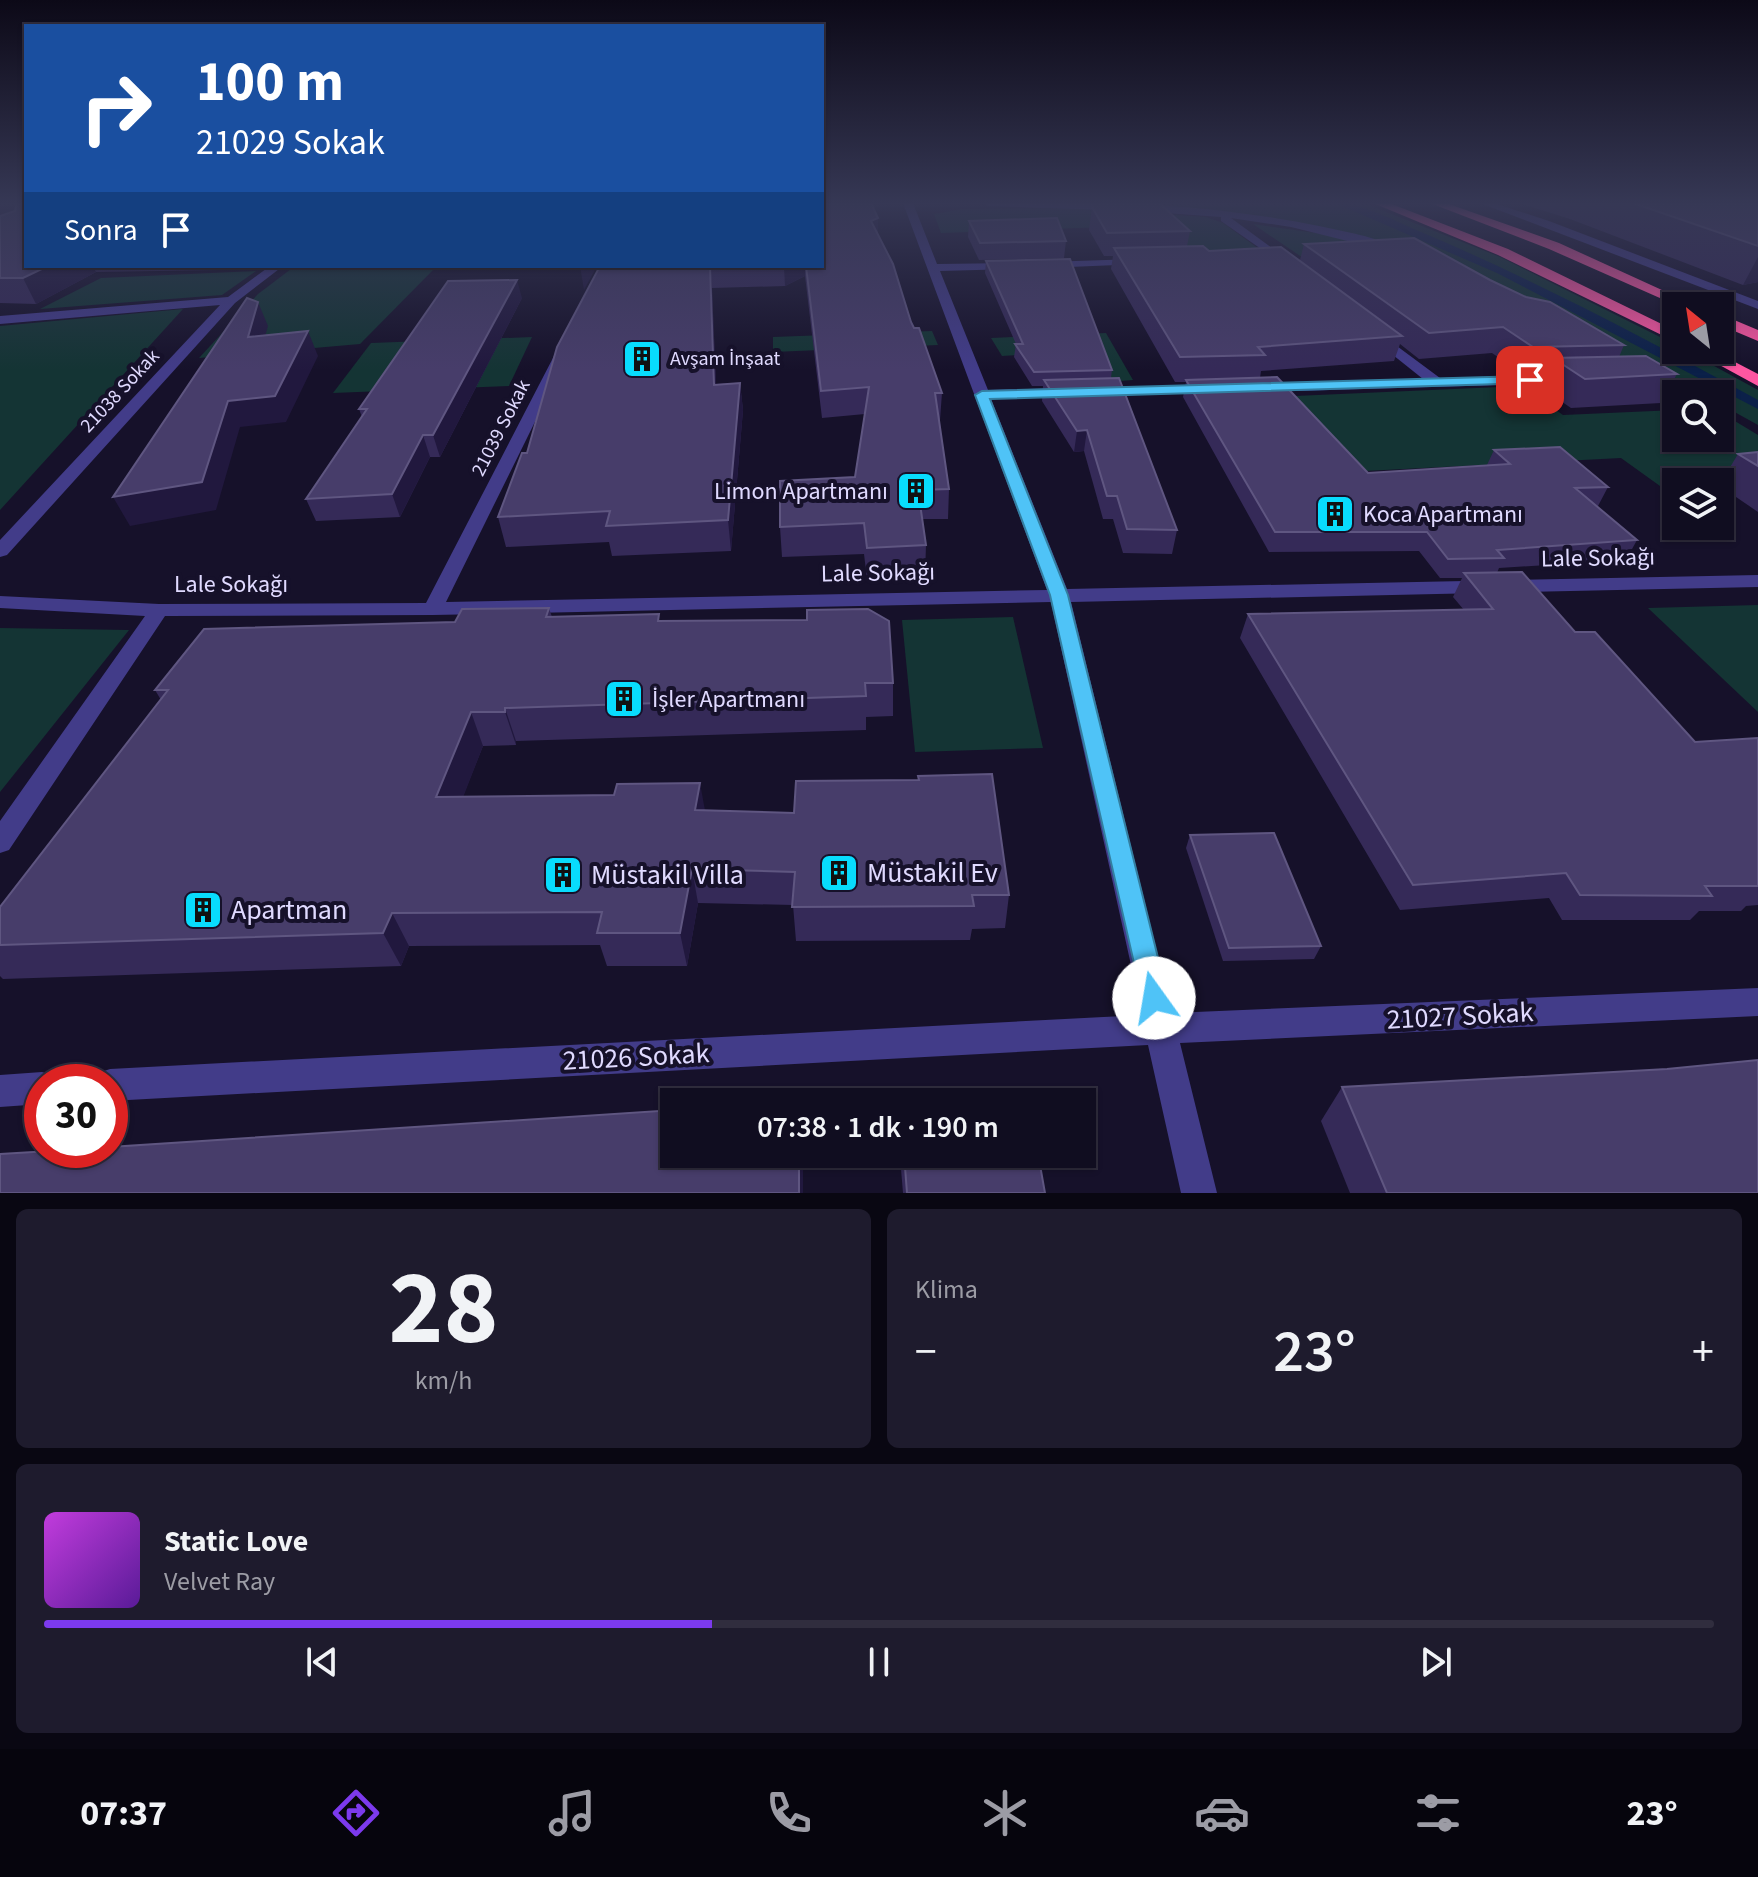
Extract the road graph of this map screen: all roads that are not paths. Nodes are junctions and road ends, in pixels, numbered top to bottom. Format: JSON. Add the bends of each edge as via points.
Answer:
{"nodes":[{"id":1,"x":929,"y":259,"type":"edge"},
{"id":2,"x":1264,"y":259,"type":"edge"},
{"id":3,"x":1269,"y":259,"type":"edge"},
{"id":4,"x":1281,"y":259,"type":"edge"},
{"id":5,"x":1517,"y":259,"type":"edge"},
{"id":6,"x":1583,"y":259,"type":"edge"},
{"id":7,"x":1638,"y":259,"type":"edge"},
{"id":8,"x":1154,"y":262,"type":"edge"},
{"id":9,"x":274,"y":268,"type":"edge"},
{"id":10,"x":933,"y":268,"type":"junction"},
{"id":11,"x":1304,"y":278,"type":"edge"},
{"id":12,"x":1662,"y":294,"type":"edge"},
{"id":13,"x":231,"y":300,"type":"junction"},
{"id":14,"x":1758,"y":305,"type":"edge"},
{"id":15,"x":0,"y":320,"type":"edge"},
{"id":16,"x":1364,"y":325,"type":"edge"},
{"id":17,"x":1734,"y":325,"type":"edge"},
{"id":18,"x":1662,"y":330,"type":"edge"},
{"id":19,"x":1758,"y":336,"type":"edge"},
{"id":20,"x":564,"y":348,"type":"edge"},
{"id":21,"x":1726,"y":364,"type":"edge"},
{"id":22,"x":1589,"y":379,"type":"edge"},
{"id":23,"x":1758,"y":381,"type":"edge"},
{"id":24,"x":1437,"y":383,"type":"junction"},
{"id":25,"x":982,"y":395,"type":"junction"},
{"id":26,"x":0,"y":551,"type":"edge"},
{"id":27,"x":1758,"y":581,"type":"edge"},
{"id":28,"x":1059,"y":595,"type":"junction"},
{"id":29,"x":0,"y":602,"type":"edge"},
{"id":30,"x":433,"y":609,"type":"junction"},
{"id":31,"x":159,"y":610,"type":"junction"},
{"id":32,"x":0,"y":842,"type":"edge"},
{"id":33,"x":1758,"y":1002,"type":"edge"},
{"id":34,"x":1161,"y":1029,"type":"junction"},
{"id":35,"x":128,"y":1084,"type":"edge"},
{"id":36,"x":24,"y":1089,"type":"edge"},
{"id":37,"x":0,"y":1091,"type":"edge"},
{"id":38,"x":1199,"y":1193,"type":"edge"}],
"edges":[{"from":1,"to":10,"type":"street"},
{"from":2,"to":3,"type":"street"},
{"from":4,"to":11,"type":"street"},
{"from":5,"to":18,"type":"highway"},
{"from":6,"to":12,"type":"highway"},
{"from":7,"to":14,"type":"street"},
{"from":8,"to":10,"type":"street"},
{"from":9,"to":13,"type":"street","name":"21038 Sokak"},
{"from":10,"to":25,"type":"street"},
{"from":13,"to":15,"type":"street"},
{"from":13,"to":26,"type":"street","name":"21038 Sokak"},
{"from":16,"to":24,"type":"street"},
{"from":17,"to":19,"type":"highway"},
{"from":20,"to":30,"type":"street","name":"21039 Sokak"},
{"from":21,"to":23,"type":"highway"},
{"from":22,"to":24,"type":"street"},
{"from":24,"to":25,"type":"street"},
{"from":25,"to":28,"type":"street"},
{"from":27,"to":28,"type":"street","name":"Lale Sokağı"},
{"from":28,"to":30,"type":"street","name":"Lale Sokağı"},
{"from":28,"to":34,"type":"street"},
{"from":29,"to":31,"type":"street","name":"Lale Sokağı"},
{"from":30,"to":31,"type":"street","name":"Lale Sokağı"},
{"from":31,"to":32,"type":"street"},
{"from":33,"to":34,"type":"street","name":"21027 Sokak"},
{"from":34,"to":35,"type":"street","name":"21026 Sokak"},
{"from":34,"to":38,"type":"street"},
{"from":36,"to":37,"type":"street"}]}
